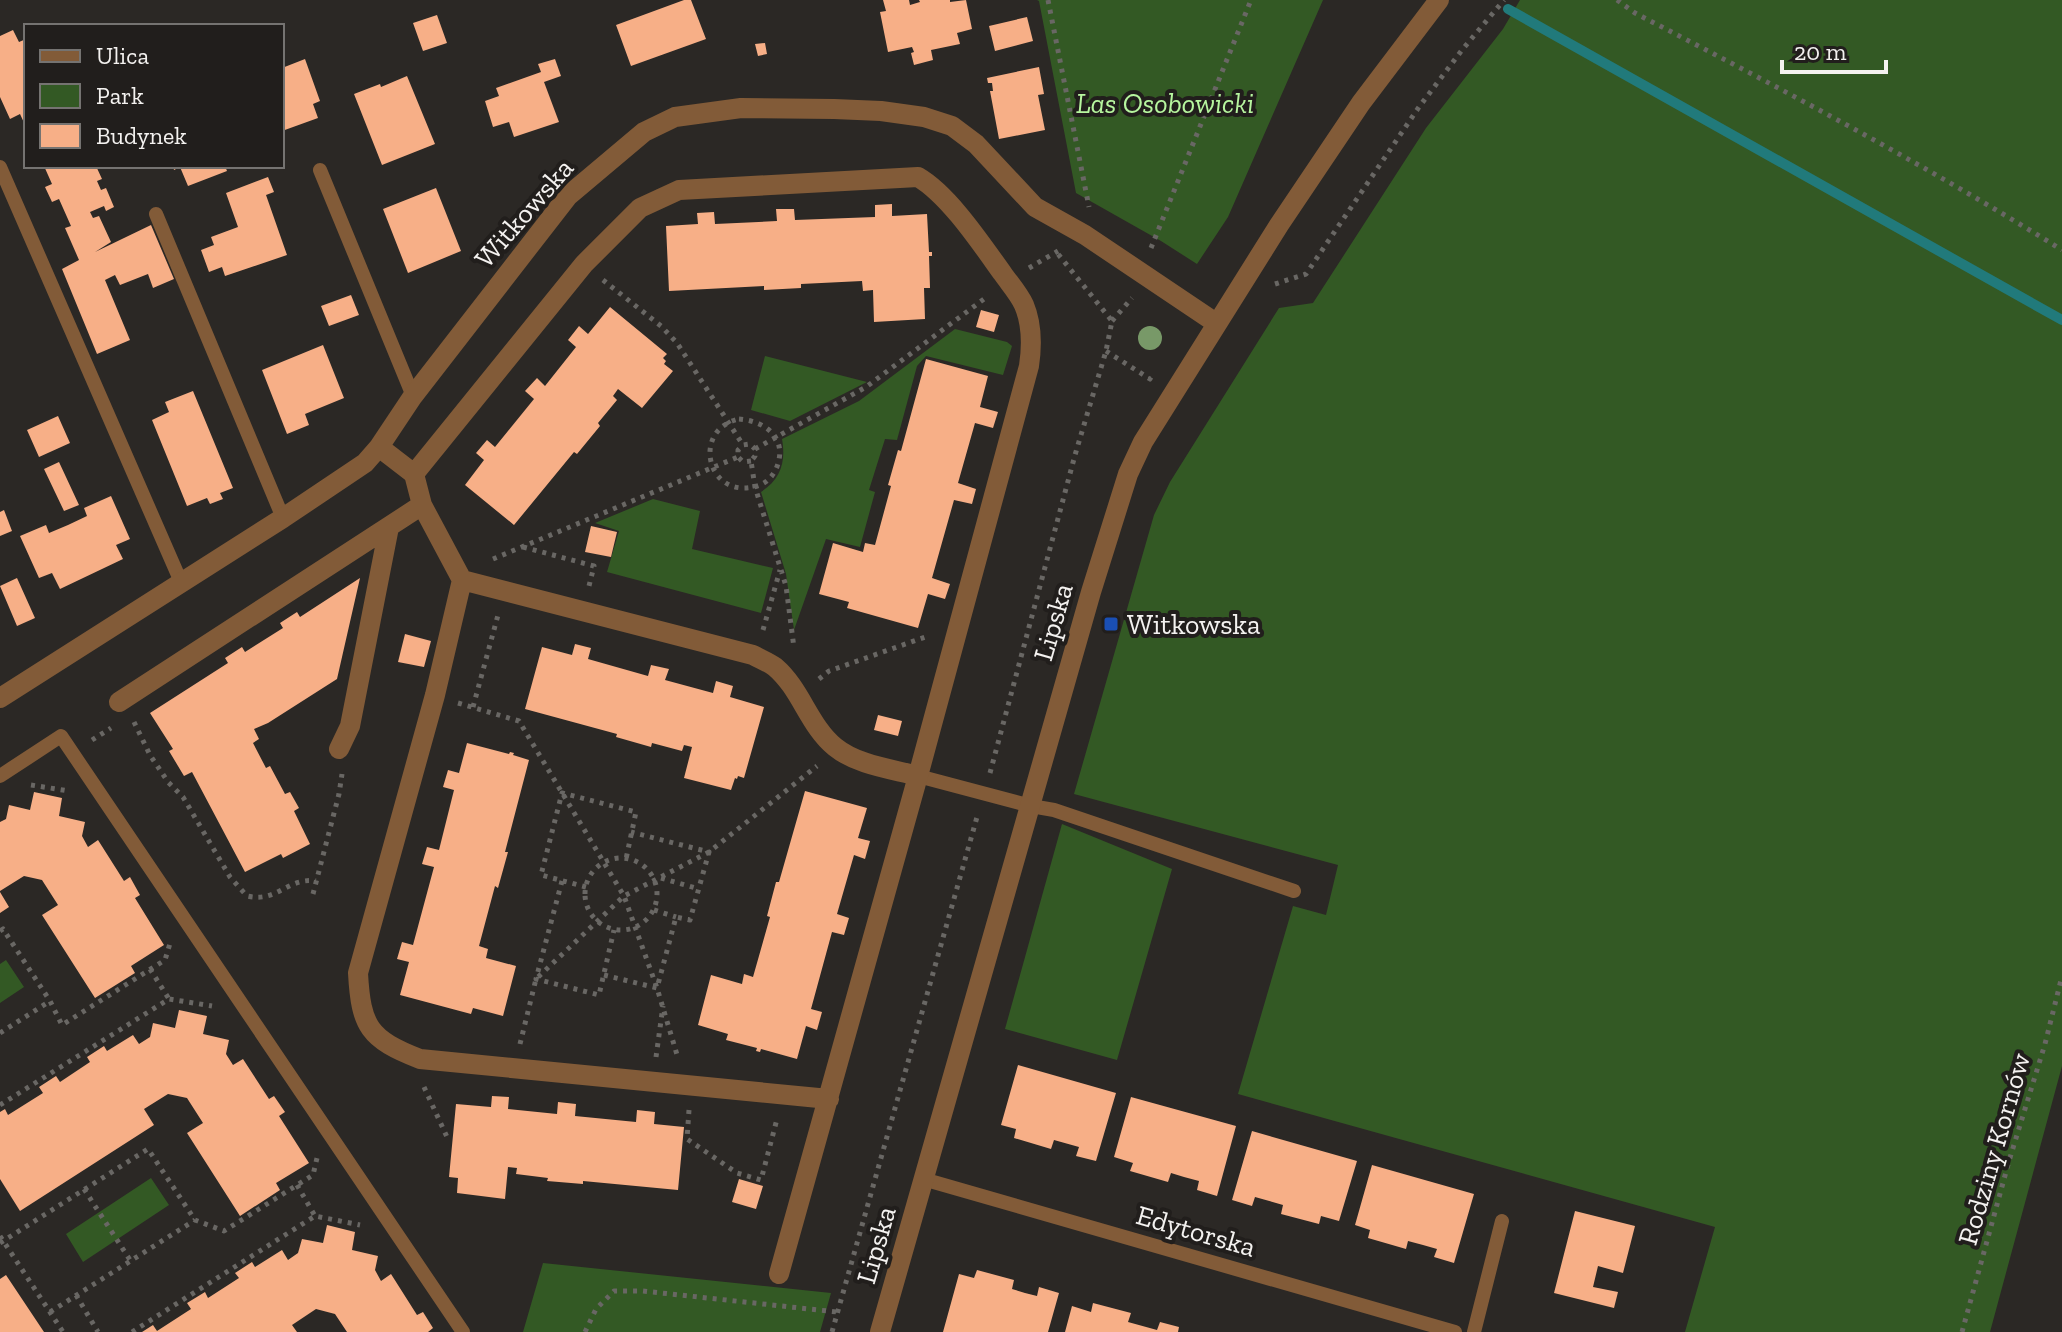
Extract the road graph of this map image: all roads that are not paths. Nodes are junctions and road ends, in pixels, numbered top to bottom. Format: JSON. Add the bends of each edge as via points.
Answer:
{"nodes":[{"id":1,"x":1439,"y":0,"type":"edge"},
{"id":2,"x":0,"y":167,"type":"edge"},
{"id":3,"x":320,"y":170,"type":"dead end"},
{"id":4,"x":156,"y":214,"type":"dead end"},
{"id":5,"x":1216,"y":323,"type":"junction"},
{"id":6,"x":413,"y":396,"type":"junction"},
{"id":7,"x":379,"y":447,"type":"junction"},
{"id":8,"x":414,"y":474,"type":"junction"},
{"id":9,"x":422,"y":505,"type":"junction"},
{"id":10,"x":283,"y":518,"type":"junction"},
{"id":11,"x":389,"y":527,"type":"junction"},
{"id":12,"x":462,"y":580,"type":"junction"},
{"id":13,"x":181,"y":582,"type":"junction"},
{"id":14,"x":0,"y":698,"type":"edge"},
{"id":15,"x":119,"y":702,"type":"road end"},
{"id":16,"x":339,"y":749,"type":"road end"},
{"id":17,"x":0,"y":776,"type":"edge"},
{"id":18,"x":918,"y":776,"type":"junction"},
{"id":19,"x":1031,"y":806,"type":"junction"},
{"id":20,"x":1294,"y":891,"type":"dead end"},
{"id":21,"x":829,"y":1099,"type":"junction"},
{"id":22,"x":923,"y":1179,"type":"junction"},
{"id":23,"x":1502,"y":1221,"type":"dead end"},
{"id":24,"x":779,"y":1274,"type":"dead end"},
{"id":25,"x":463,"y":1332,"type":"edge"},
{"id":26,"x":880,"y":1332,"type":"edge"},
{"id":27,"x":1455,"y":1332,"type":"edge"},
{"id":28,"x":1474,"y":1332,"type":"edge"}],
"edges":[{"from":1,"to":5,"type":"street","name":"Lipska","via":[[1361,103]]},
{"from":2,"to":13,"type":"lane"},
{"from":3,"to":6,"type":"lane"},
{"from":4,"to":10,"type":"lane"},
{"from":5,"to":6,"type":"street","name":"Witkowska","via":[[1035,207],[952,126],[881,111],[706,111],[675,117],[644,132],[568,196]]},
{"from":5,"to":19,"type":"street","name":"Lipska","via":[[1128,474]]},
{"from":6,"to":7,"type":"street","name":"Witkowska"},
{"from":7,"to":8,"type":"street"},
{"from":7,"to":10,"type":"street","name":"Witkowska","via":[[365,463]]},
{"from":8,"to":9,"type":"street"},
{"from":8,"to":18,"type":"street","via":[[584,264],[640,208],[679,190],[918,177],[932,185],[1024,305],[1032,346]]},
{"from":9,"to":11,"type":"street"},
{"from":9,"to":12,"type":"street"},
{"from":10,"to":13,"type":"street","name":"Witkowska"},
{"from":11,"to":15,"type":"street"},
{"from":11,"to":16,"type":"street","via":[[350,726]]},
{"from":12,"to":18,"type":"street","via":[[753,655],[788,681],[838,750]]},
{"from":12,"to":21,"type":"street","via":[[358,973],[366,1024],[395,1050],[420,1059]]},
{"from":13,"to":14,"type":"street","name":"Witkowska"},
{"from":17,"to":25,"type":"lane","via":[[61,736]]},
{"from":18,"to":19,"type":"lane"},
{"from":18,"to":21,"type":"street"},
{"from":19,"to":20,"type":"lane"},
{"from":19,"to":22,"type":"street","name":"Lipska"},
{"from":21,"to":24,"type":"street"},
{"from":22,"to":26,"type":"street","name":"Lipska"},
{"from":22,"to":27,"type":"lane","name":"Edytorska"},
{"from":23,"to":28,"type":"lane"}]}
